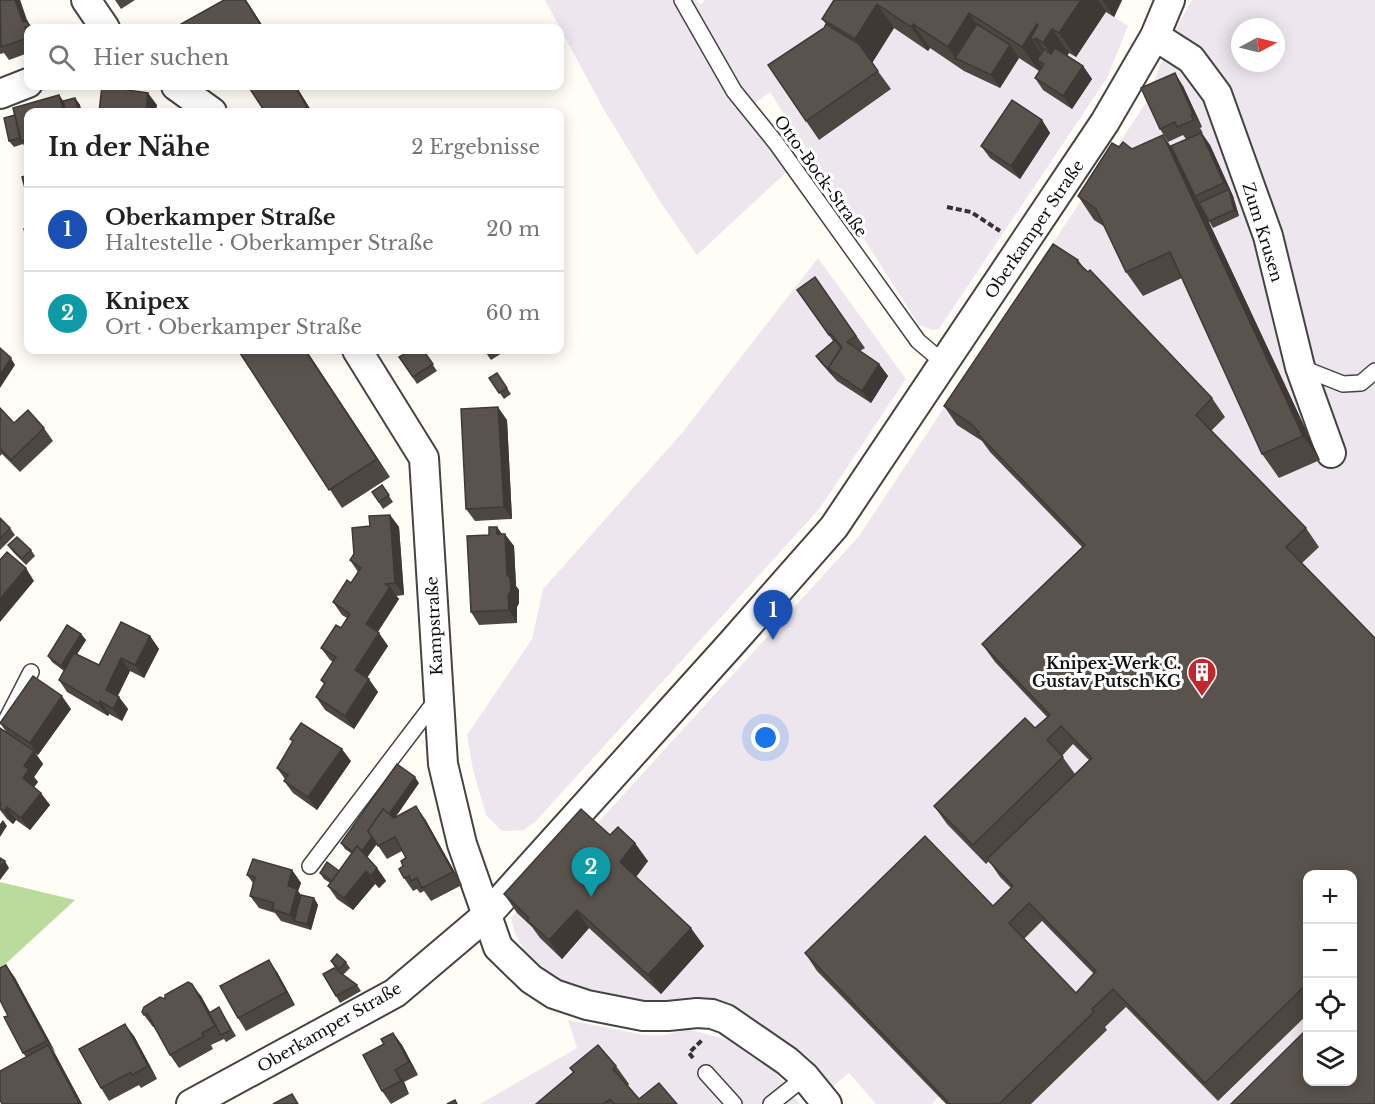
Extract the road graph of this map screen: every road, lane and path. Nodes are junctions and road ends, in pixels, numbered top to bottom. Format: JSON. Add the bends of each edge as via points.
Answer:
{"nodes":[{"id":1,"x":86,"y":0,"type":"edge"},
{"id":2,"x":682,"y":0,"type":"edge"},
{"id":3,"x":1170,"y":0,"type":"edge"},
{"id":4,"x":102,"y":24,"type":"edge"},
{"id":5,"x":1155,"y":36,"type":"junction"},
{"id":6,"x":24,"y":85,"type":"edge"},
{"id":7,"x":182,"y":90,"type":"edge"},
{"id":8,"x":0,"y":94,"type":"edge"},
{"id":9,"x":206,"y":108,"type":"edge"},
{"id":10,"x":947,"y":207,"type":"dead end"},
{"id":11,"x":1022,"y":246,"type":"junction"},
{"id":12,"x":359,"y":354,"type":"edge"},
{"id":13,"x":945,"y":364,"type":"junction"},
{"id":14,"x":1300,"y":367,"type":"junction"},
{"id":15,"x":1375,"y":371,"type":"edge"},
{"id":16,"x":1331,"y":453,"type":"dead end"},
{"id":17,"x":31,"y":672,"type":"dead end"},
{"id":18,"x":438,"y":696,"type":"junction"},
{"id":19,"x":0,"y":732,"type":"edge"},
{"id":20,"x":310,"y":866,"type":"dead end"},
{"id":21,"x":487,"y":915,"type":"junction"},
{"id":22,"x":701,"y":1041,"type":"dead end"},
{"id":23,"x":701,"y":1068,"type":"joint"},
{"id":24,"x":805,"y":1077,"type":"junction"},
{"id":25,"x":191,"y":1104,"type":"edge"},
{"id":26,"x":734,"y":1104,"type":"edge"},
{"id":27,"x":771,"y":1104,"type":"edge"},
{"id":28,"x":827,"y":1104,"type":"edge"}],
"edges":[{"from":1,"to":4,"type":"street"},
{"from":2,"to":13,"type":"lane","name":"Otto-Bock-Straße","via":[[734,91],[918,340]]},
{"from":3,"to":5,"type":"street","name":"Oberkamper Straße"},
{"from":5,"to":11,"type":"street","name":"Oberkamper Straße","via":[[1105,122]]},
{"from":5,"to":14,"type":"street","name":"Zum Krusen","via":[[1191,59],[1217,94],[1268,236]]},
{"from":6,"to":8,"type":"street"},
{"from":7,"to":9,"type":"street"},
{"from":10,"to":11,"type":"path","via":[[971,212]]},
{"from":11,"to":13,"type":"street","name":"Oberkamper Straße"},
{"from":12,"to":18,"type":"street","name":"Kampstraße","via":[[424,458]]},
{"from":13,"to":21,"type":"street","name":"Oberkamper Straße","via":[[834,527]]},
{"from":14,"to":15,"type":"lane","via":[[1343,384],[1361,383]]},
{"from":14,"to":16,"type":"street","name":"Zum Krusen"},
{"from":17,"to":19,"type":"lane"},
{"from":18,"to":20,"type":"lane"},
{"from":18,"to":21,"type":"street","name":"Kampstraße","via":[[443,764],[462,844]]},
{"from":21,"to":24,"type":"street","via":[[498,947],[531,979],[554,994],[643,1016],[697,1012],[726,1018]]},
{"from":21,"to":25,"type":"street","name":"Oberkamper Straße","via":[[395,993]]},
{"from":22,"to":23,"type":"path","via":[[689,1053]]},
{"from":23,"to":26,"type":"lane"},
{"from":24,"to":27,"type":"lane"},
{"from":24,"to":28,"type":"street"}]}
